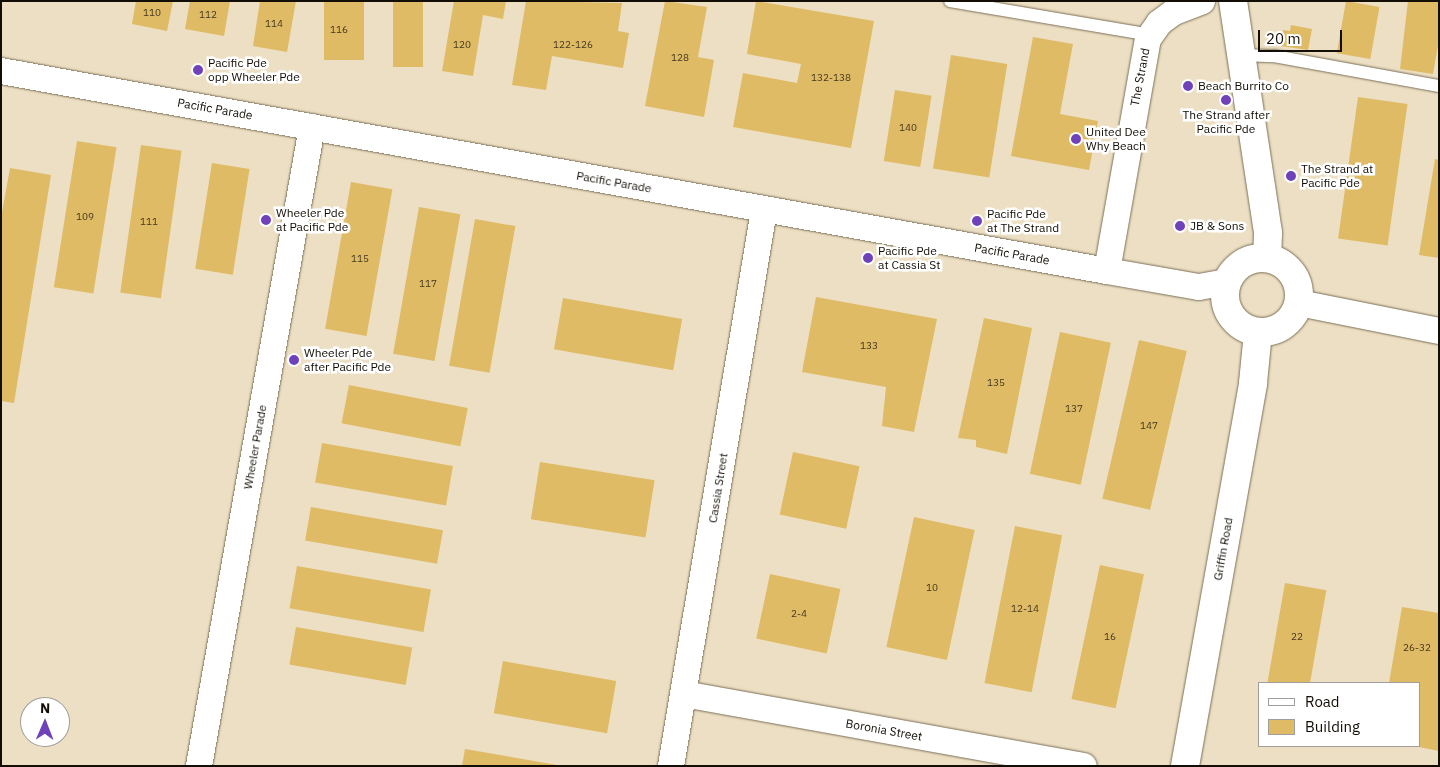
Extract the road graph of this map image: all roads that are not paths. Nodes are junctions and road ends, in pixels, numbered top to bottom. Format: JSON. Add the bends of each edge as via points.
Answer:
{"nodes":[{"id":1,"x":950,"y":1,"type":"edge"},
{"id":2,"x":1202,"y":1,"type":"edge"},
{"id":3,"x":1233,"y":1,"type":"edge"},
{"id":4,"x":1151,"y":35,"type":"junction"},
{"id":5,"x":1241,"y":55,"type":"junction"},
{"id":6,"x":1,"y":71,"type":"edge"},
{"id":7,"x":1439,"y":86,"type":"edge"},
{"id":8,"x":312,"y":127,"type":"junction"},
{"id":9,"x":764,"y":210,"type":"junction"},
{"id":10,"x":1268,"y":258,"type":"junction"},
{"id":11,"x":1107,"y":271,"type":"junction"},
{"id":12,"x":1227,"y":282,"type":"junction"},
{"id":13,"x":1299,"y":303,"type":"junction"},
{"id":14,"x":1439,"y":331,"type":"edge"},
{"id":15,"x":1258,"y":332,"type":"junction"},
{"id":16,"x":684,"y":694,"type":"junction"},
{"id":17,"x":199,"y":766,"type":"edge"},
{"id":18,"x":671,"y":766,"type":"edge"},
{"id":19,"x":1084,"y":766,"type":"edge"},
{"id":20,"x":1185,"y":766,"type":"edge"}],
"edges":[{"from":1,"to":4,"type":"lane"},
{"from":2,"to":4,"type":"street","name":"The Strand","via":[[1174,12],[1159,23]]},
{"from":3,"to":5,"type":"main road"},
{"from":4,"to":11,"type":"street","name":"The Strand","via":[[1142,62]]},
{"from":5,"to":7,"type":"lane","via":[[1274,56]]},
{"from":5,"to":10,"type":"main road","via":[[1268,233]]},
{"from":6,"to":8,"type":"street","name":"Pacific Parade"},
{"from":8,"to":9,"type":"street","name":"Pacific Parade"},
{"from":8,"to":17,"type":"street","name":"Wheeler Parade"},
{"from":9,"to":11,"type":"street","name":"Pacific Parade"},
{"from":9,"to":16,"type":"street","name":"Cassia Street"},
{"from":10,"to":12,"type":"main road","via":[[1257,258],[1238,266]]},
{"from":10,"to":13,"type":"main road","via":[[1293,274],[1298,282]]},
{"from":11,"to":12,"type":"street","name":"Pacific Parade","via":[[1199,287]]},
{"from":12,"to":15,"type":"main road","via":[[1226,304],[1230,315],[1237,323]]},
{"from":13,"to":14,"type":"street"},
{"from":13,"to":15,"type":"main road","via":[[1295,314],[1279,329]]},
{"from":15,"to":20,"type":"main road","name":"Griffin Road","via":[[1253,383]]},
{"from":16,"to":18,"type":"street","name":"Cassia Street"},
{"from":16,"to":19,"type":"street","name":"Boronia Street"}]}
